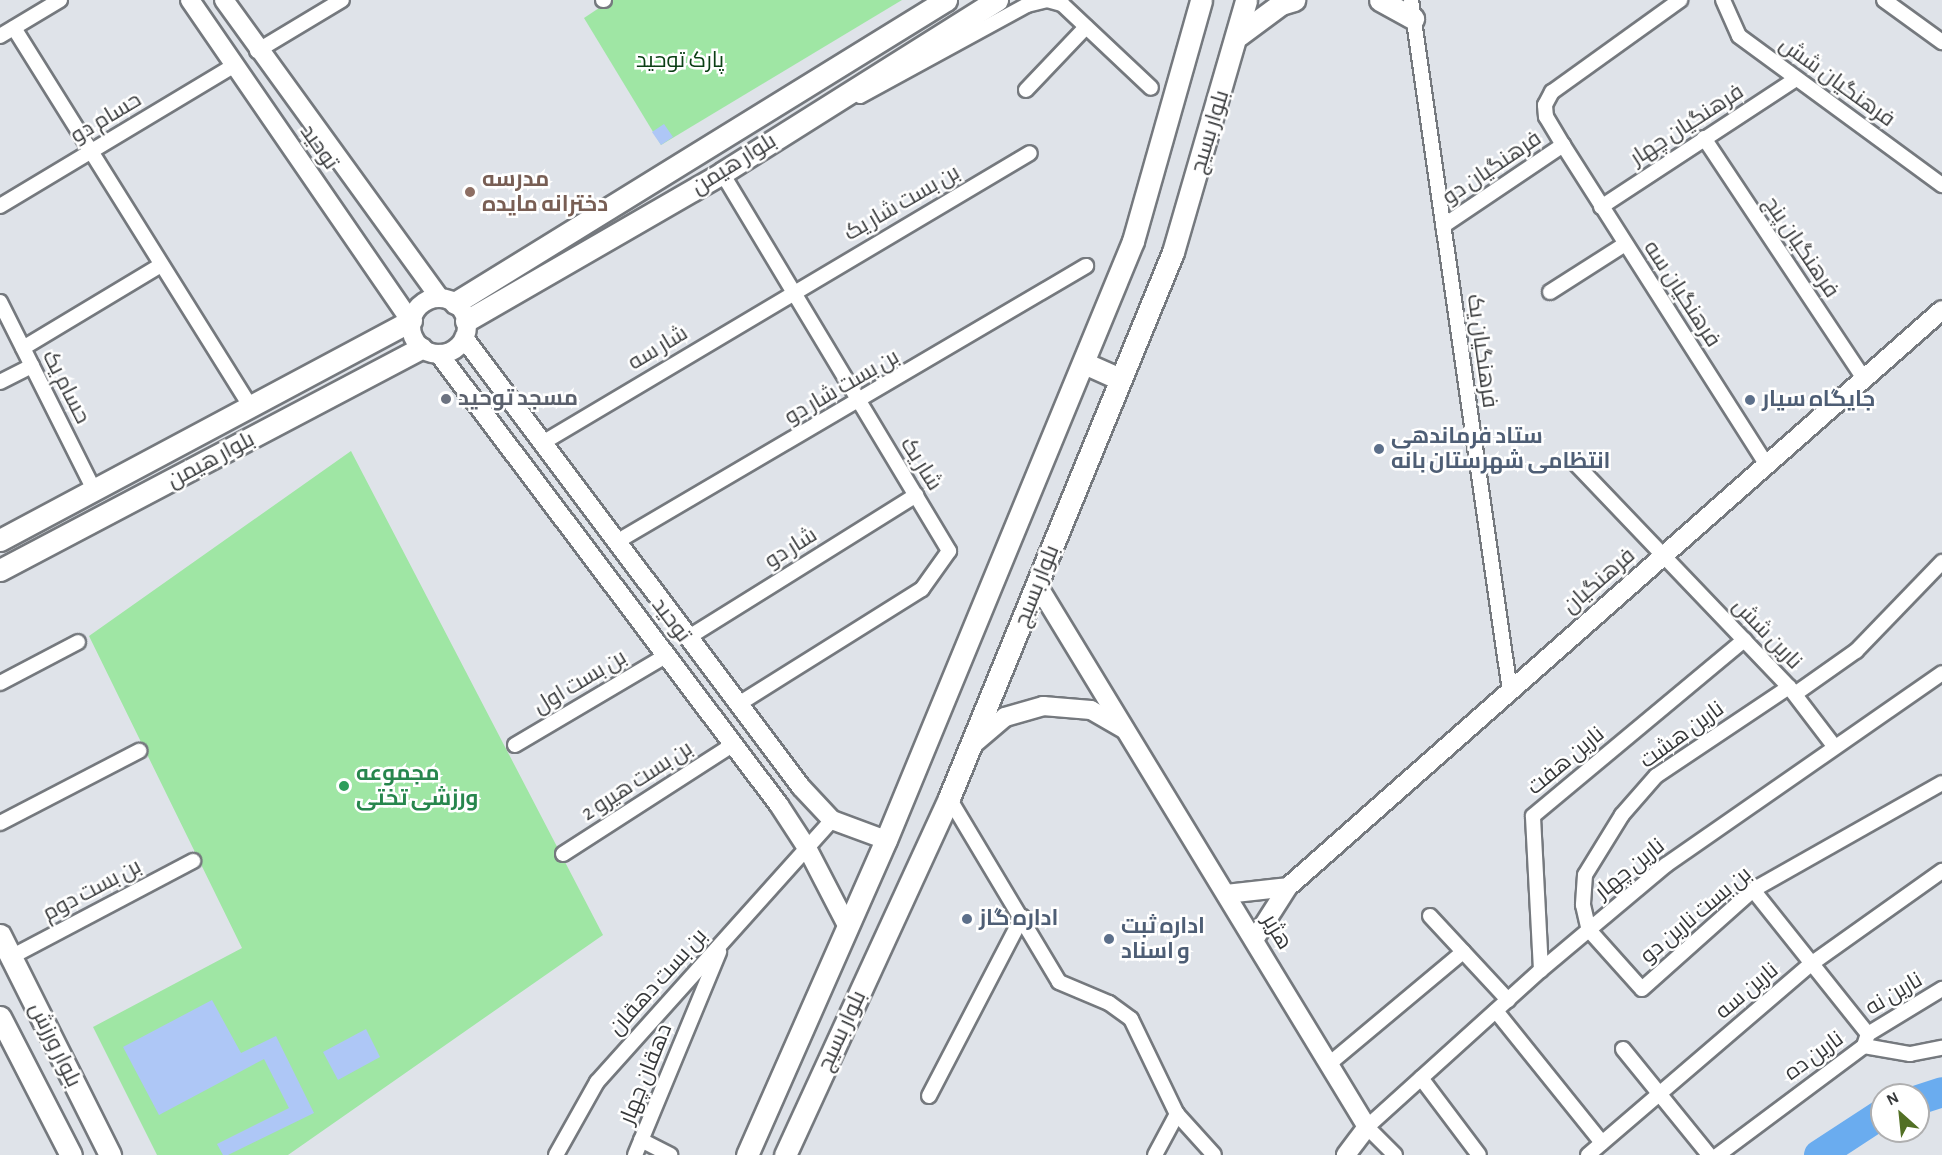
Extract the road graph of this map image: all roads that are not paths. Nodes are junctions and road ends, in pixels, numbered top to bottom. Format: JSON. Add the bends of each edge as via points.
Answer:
{"nodes":[{"id":1,"x":60,"y":0,"type":"edge"},
{"id":2,"x":190,"y":0,"type":"edge"},
{"id":3,"x":224,"y":0,"type":"edge"},
{"id":4,"x":342,"y":0,"type":"edge"},
{"id":5,"x":932,"y":0,"type":"edge"},
{"id":6,"x":946,"y":0,"type":"edge"},
{"id":7,"x":997,"y":0,"type":"edge"},
{"id":8,"x":1201,"y":0,"type":"edge"},
{"id":9,"x":1246,"y":0,"type":"edge"},
{"id":10,"x":1294,"y":0,"type":"edge"},
{"id":11,"x":1380,"y":0,"type":"edge"},
{"id":12,"x":1680,"y":0,"type":"edge"},
{"id":13,"x":1723,"y":0,"type":"edge"},
{"id":14,"x":1884,"y":0,"type":"edge"},
{"id":15,"x":1412,"y":9,"type":"edge"},
{"id":16,"x":912,"y":21,"type":"junction"},
{"id":17,"x":1086,"y":27,"type":"junction"},
{"id":18,"x":14,"y":28,"type":"junction"},
{"id":19,"x":1239,"y":35,"type":"junction"},
{"id":20,"x":0,"y":36,"type":"edge"},
{"id":21,"x":1942,"y":42,"type":"edge"},
{"id":22,"x":257,"y":51,"type":"junction"},
{"id":23,"x":233,"y":66,"type":"junction"},
{"id":24,"x":1796,"y":79,"type":"junction"},
{"id":25,"x":1151,"y":88,"type":"dead end"},
{"id":26,"x":1026,"y":90,"type":"dead end"},
{"id":27,"x":800,"y":122,"type":"junction"},
{"id":28,"x":1704,"y":138,"type":"junction"},
{"id":29,"x":1563,"y":145,"type":"junction"},
{"id":30,"x":90,"y":152,"type":"junction"},
{"id":31,"x":1030,"y":153,"type":"dead end"},
{"id":32,"x":722,"y":173,"type":"junction"},
{"id":33,"x":1942,"y":186,"type":"edge"},
{"id":34,"x":0,"y":206,"type":"edge"},
{"id":35,"x":1601,"y":207,"type":"junction"},
{"id":36,"x":1443,"y":226,"type":"junction"},
{"id":37,"x":1625,"y":244,"type":"junction"},
{"id":38,"x":161,"y":265,"type":"junction"},
{"id":39,"x":1086,"y":266,"type":"dead end"},
{"id":40,"x":794,"y":290,"type":"junction"},
{"id":41,"x":1550,"y":292,"type":"dead end"},
{"id":42,"x":447,"y":301,"type":"junction"},
{"id":43,"x":0,"y":302,"type":"edge"},
{"id":44,"x":1942,"y":310,"type":"edge"},
{"id":45,"x":411,"y":321,"type":"junction"},
{"id":46,"x":465,"y":330,"type":"junction"},
{"id":47,"x":23,"y":348,"type":"junction"},
{"id":48,"x":430,"y":351,"type":"junction"},
{"id":49,"x":1084,"y":363,"type":"junction"},
{"id":50,"x":32,"y":366,"type":"junction"},
{"id":51,"x":491,"y":376,"type":"junction"},
{"id":52,"x":1120,"y":378,"type":"junction"},
{"id":53,"x":1864,"y":379,"type":"junction"},
{"id":54,"x":0,"y":382,"type":"edge"},
{"id":55,"x":470,"y":392,"type":"junction"},
{"id":56,"x":858,"y":402,"type":"junction"},
{"id":57,"x":251,"y":408,"type":"junction"},
{"id":58,"x":264,"y":433,"type":"junction"},
{"id":59,"x":544,"y":442,"type":"junction"},
{"id":60,"x":1573,"y":461,"type":"dead end"},
{"id":61,"x":1767,"y":465,"type":"junction"},
{"id":62,"x":94,"y":490,"type":"junction"},
{"id":63,"x":916,"y":495,"type":"junction"},
{"id":64,"x":107,"y":514,"type":"junction"},
{"id":65,"x":0,"y":540,"type":"edge"},
{"id":66,"x":618,"y":541,"type":"junction"},
{"id":67,"x":1664,"y":556,"type":"junction"},
{"id":68,"x":1942,"y":562,"type":"edge"},
{"id":69,"x":0,"y":570,"type":"edge"},
{"id":70,"x":1038,"y":586,"type":"junction"},
{"id":71,"x":689,"y":637,"type":"junction"},
{"id":72,"x":1744,"y":640,"type":"junction"},
{"id":73,"x":78,"y":642,"type":"dead end"},
{"id":74,"x":667,"y":654,"type":"junction"},
{"id":75,"x":1942,"y":673,"type":"edge"},
{"id":76,"x":0,"y":683,"type":"edge"},
{"id":77,"x":1792,"y":690,"type":"junction"},
{"id":78,"x":1510,"y":691,"type":"junction"},
{"id":79,"x":739,"y":704,"type":"junction"},
{"id":80,"x":1129,"y":733,"type":"junction"},
{"id":81,"x":734,"y":744,"type":"junction"},
{"id":82,"x":515,"y":745,"type":"dead end"},
{"id":83,"x":1834,"y":746,"type":"junction"},
{"id":84,"x":967,"y":750,"type":"junction"},
{"id":85,"x":138,"y":751,"type":"dead end"},
{"id":86,"x":1942,"y":783,"type":"edge"},
{"id":87,"x":949,"y":798,"type":"junction"},
{"id":88,"x":832,"y":820,"type":"junction"},
{"id":89,"x":0,"y":823,"type":"edge"},
{"id":90,"x":886,"y":840,"type":"junction"},
{"id":91,"x":807,"y":848,"type":"junction"},
{"id":92,"x":563,"y":854,"type":"dead end"},
{"id":93,"x":193,"y":861,"type":"dead end"},
{"id":94,"x":1942,"y":871,"type":"edge"},
{"id":95,"x":1288,"y":887,"type":"junction"},
{"id":96,"x":1753,"y":890,"type":"junction"},
{"id":97,"x":1226,"y":894,"type":"junction"},
{"id":98,"x":1430,"y":916,"type":"dead end"},
{"id":99,"x":1022,"y":917,"type":"junction"},
{"id":100,"x":848,"y":927,"type":"junction"},
{"id":101,"x":1589,"y":930,"type":"junction"},
{"id":102,"x":0,"y":935,"type":"edge"},
{"id":103,"x":1254,"y":940,"type":"junction"},
{"id":104,"x":723,"y":942,"type":"junction"},
{"id":105,"x":1463,"y":952,"type":"junction"},
{"id":106,"x":11,"y":957,"type":"junction"},
{"id":107,"x":1811,"y":964,"type":"junction"},
{"id":108,"x":1541,"y":970,"type":"junction"},
{"id":109,"x":1942,"y":989,"type":"edge"},
{"id":110,"x":1508,"y":1000,"type":"junction"},
{"id":111,"x":1496,"y":1011,"type":"junction"},
{"id":112,"x":0,"y":1017,"type":"edge"},
{"id":113,"x":1866,"y":1040,"type":"junction"},
{"id":114,"x":1942,"y":1047,"type":"edge"},
{"id":115,"x":1623,"y":1049,"type":"dead end"},
{"id":116,"x":1329,"y":1064,"type":"junction"},
{"id":117,"x":1421,"y":1078,"type":"junction"},
{"id":118,"x":1659,"y":1091,"type":"junction"},
{"id":119,"x":929,"y":1096,"type":"dead end"},
{"id":120,"x":1177,"y":1114,"type":"junction"},
{"id":121,"x":1367,"y":1127,"type":"junction"},
{"id":122,"x":641,"y":1140,"type":"junction"},
{"id":123,"x":1602,"y":1143,"type":"junction"},
{"id":124,"x":71,"y":1155,"type":"edge"},
{"id":125,"x":110,"y":1155,"type":"edge"},
{"id":126,"x":556,"y":1155,"type":"edge"},
{"id":127,"x":635,"y":1155,"type":"edge"},
{"id":128,"x":670,"y":1155,"type":"edge"},
{"id":129,"x":747,"y":1155,"type":"edge"},
{"id":130,"x":785,"y":1155,"type":"edge"},
{"id":131,"x":1155,"y":1155,"type":"edge"},
{"id":132,"x":1214,"y":1155,"type":"edge"},
{"id":133,"x":1346,"y":1155,"type":"edge"},
{"id":134,"x":1395,"y":1155,"type":"edge"},
{"id":135,"x":1479,"y":1155,"type":"edge"},
{"id":136,"x":1588,"y":1155,"type":"edge"},
{"id":137,"x":1709,"y":1155,"type":"edge"},
{"id":138,"x":1718,"y":1155,"type":"edge"}],
"edges":[{"from":1,"to":18,"type":"street"},
{"from":2,"to":23,"type":"street","name":"توحید"},
{"from":3,"to":22,"type":"street","name":"توحید"},
{"from":4,"to":22,"type":"street"},
{"from":5,"to":16,"type":"main road"},
{"from":6,"to":16,"type":"main road","name":"بلوار هیمن"},
{"from":7,"to":27,"type":"main road","name":"بلوار هیمن"},
{"from":8,"to":49,"type":"main road","name":"بلوار بسیج","via":[[1133,241]]},
{"from":9,"to":19,"type":"main road","name":"بلوار بسیج"},
{"from":10,"to":19,"type":"main road","via":[[1281,3]]},
{"from":11,"to":15,"type":"main road"},
{"from":12,"to":29,"type":"street","name":"فرهنگیان دو","via":[[1552,92],[1545,105],[1546,117]]},
{"from":13,"to":24,"type":"street","name":"فرهنگیان شش","via":[[1739,36]]},
{"from":14,"to":21,"type":"street"},
{"from":15,"to":36,"type":"street","name":"فرهنگیان یک"},
{"from":16,"to":42,"type":"main road","name":"بلوار هیمن"},
{"from":17,"to":25,"type":"street"},
{"from":17,"to":26,"type":"street"},
{"from":17,"to":27,"type":"street","via":[[1062,4],[1047,0],[1027,5],[874,90]]},
{"from":18,"to":20,"type":"street"},
{"from":18,"to":30,"type":"street"},
{"from":19,"to":52,"type":"main road","name":"بلوار بسیج","via":[[1173,252]]},
{"from":22,"to":23,"type":"street"},
{"from":22,"to":42,"type":"street","name":"توحید"},
{"from":23,"to":30,"type":"street","name":"حسام دو"},
{"from":23,"to":45,"type":"street","name":"توحید"},
{"from":24,"to":28,"type":"street","name":"فرهنگیان چهار"},
{"from":24,"to":33,"type":"street","name":"فرهنگیان شش"},
{"from":27,"to":32,"type":"main road","name":"بلوار هیمن"},
{"from":28,"to":35,"type":"street","name":"فرهنگیان چهار"},
{"from":28,"to":53,"type":"street","name":"فرهنگیان پنج"},
{"from":29,"to":35,"type":"street","name":"فرهنگیان سه"},
{"from":29,"to":36,"type":"street","name":"فرهنگیان دو"},
{"from":30,"to":34,"type":"street","name":"حسام دو"},
{"from":30,"to":38,"type":"street"},
{"from":31,"to":40,"type":"street","name":"بن بست شار یک"},
{"from":32,"to":40,"type":"street","name":"شار یک"},
{"from":32,"to":46,"type":"main road","name":"بلوار هیمن"},
{"from":35,"to":37,"type":"street","name":"فرهنگیان سه"},
{"from":36,"to":78,"type":"street","name":"فرهنگیان یک"},
{"from":37,"to":41,"type":"street"},
{"from":37,"to":61,"type":"street","name":"فرهنگیان سه"},
{"from":38,"to":47,"type":"street"},
{"from":38,"to":57,"type":"street"},
{"from":39,"to":56,"type":"street","name":"بن بست شار دو"},
{"from":40,"to":56,"type":"street","name":"شار یک"},
{"from":40,"to":59,"type":"street","name":"شار سه"},
{"from":42,"to":45,"type":"street","via":[[424,302]]},
{"from":42,"to":46,"type":"street"},
{"from":43,"to":47,"type":"street","name":"حسام یک"},
{"from":44,"to":53,"type":"street","name":"فرهنگیان"},
{"from":45,"to":48,"type":"street","via":[[411,333]]},
{"from":45,"to":57,"type":"main road","name":"بلوار هیمن"},
{"from":46,"to":48,"type":"street","via":[[453,350]]},
{"from":46,"to":51,"type":"street","name":"توحید"},
{"from":47,"to":50,"type":"street","name":"حسام یک"},
{"from":48,"to":55,"type":"street","name":"توحید"},
{"from":48,"to":58,"type":"main road","name":"بلوار هیمن"},
{"from":49,"to":52,"type":"main road"},
{"from":49,"to":90,"type":"main road","name":"بلوار بسیج"},
{"from":50,"to":54,"type":"street"},
{"from":50,"to":62,"type":"street","name":"حسام یک"},
{"from":51,"to":55,"type":"street"},
{"from":51,"to":59,"type":"street","name":"توحید"},
{"from":52,"to":70,"type":"main road","name":"بلوار بسیج"},
{"from":53,"to":61,"type":"street","name":"فرهنگیان"},
{"from":55,"to":74,"type":"street","name":"توحید"},
{"from":56,"to":63,"type":"street","name":"شار یک"},
{"from":56,"to":66,"type":"street","name":"بن بست شار دو"},
{"from":57,"to":58,"type":"street"},
{"from":57,"to":62,"type":"main road","name":"بلوار هیمن"},
{"from":58,"to":64,"type":"main road","name":"بلوار هیمن"},
{"from":59,"to":66,"type":"street","name":"توحید"},
{"from":60,"to":67,"type":"street","name":"نارین شش"},
{"from":61,"to":67,"type":"street","name":"فرهنگیان"},
{"from":62,"to":64,"type":"street"},
{"from":62,"to":65,"type":"main road","name":"بلوار هیمن"},
{"from":63,"to":71,"type":"street","name":"شار دو"},
{"from":63,"to":79,"type":"street","name":"شار یک","via":[[949,551],[922,589]]},
{"from":64,"to":69,"type":"main road","name":"بلوار هیمن"},
{"from":66,"to":71,"type":"street","name":"توحید"},
{"from":67,"to":72,"type":"street","name":"نارین شش"},
{"from":67,"to":78,"type":"street","name":"فرهنگیان"},
{"from":68,"to":77,"type":"street","name":"نارین هشت","via":[[1856,651]]},
{"from":70,"to":80,"type":"street","name":"هژیر"},
{"from":70,"to":84,"type":"main road","name":"بلوار بسیج"},
{"from":71,"to":79,"type":"street","name":"توحید"},
{"from":72,"to":77,"type":"street","name":"نارین شش"},
{"from":72,"to":108,"type":"street","name":"نارین هفت","via":[[1533,816]]},
{"from":73,"to":76,"type":"street"},
{"from":74,"to":81,"type":"street","name":"توحید"},
{"from":74,"to":82,"type":"street","name":"بن بست اول"},
{"from":75,"to":83,"type":"street","name":"نارین چهار"},
{"from":77,"to":83,"type":"street","name":"نارین شش"},
{"from":77,"to":101,"type":"street","name":"نارین هشت","via":[[1656,776],[1622,815],[1585,875],[1583,905]]},
{"from":78,"to":95,"type":"street","name":"فرهنگیان"},
{"from":79,"to":88,"type":"street","name":"توحید","via":[[801,788]]},
{"from":80,"to":84,"type":"street","name":"هژیر","via":[[1091,710],[1043,706],[1005,717]]},
{"from":80,"to":97,"type":"street","name":"هژیر"},
{"from":81,"to":91,"type":"street","name":"توحید"},
{"from":81,"to":92,"type":"street","name":"بن بست هیرو 2"},
{"from":83,"to":101,"type":"street","name":"نارین چهار","via":[[1666,865]]},
{"from":84,"to":87,"type":"main road","name":"بلوار بسیج"},
{"from":85,"to":89,"type":"street"},
{"from":86,"to":96,"type":"street","name":"بن بست نارین دو"},
{"from":87,"to":99,"type":"street"},
{"from":87,"to":130,"type":"main road","name":"بلوار بسیج"},
{"from":88,"to":90,"type":"street","name":"توحید"},
{"from":88,"to":91,"type":"street","name":"بن بست دهقان"},
{"from":90,"to":100,"type":"main road","name":"بلوار بسیج"},
{"from":91,"to":100,"type":"street","name":"توحید"},
{"from":91,"to":104,"type":"street","name":"بن بست دهقان"},
{"from":93,"to":106,"type":"street","name":"بن بست دوم"},
{"from":94,"to":107,"type":"street","name":"نارین سه"},
{"from":95,"to":97,"type":"street"},
{"from":95,"to":103,"type":"street","name":"فرهنگیان"},
{"from":96,"to":101,"type":"street","name":"بن بست نارین دو","via":[[1642,989]]},
{"from":96,"to":107,"type":"street","name":"نارین ده"},
{"from":97,"to":103,"type":"street","name":"هژیر"},
{"from":98,"to":105,"type":"street"},
{"from":99,"to":119,"type":"street"},
{"from":99,"to":120,"type":"street","via":[[1059,982],[1109,1003],[1131,1019]]},
{"from":100,"to":129,"type":"main road","name":"بلوار بسیج"},
{"from":101,"to":108,"type":"street","name":"نارین چهار"},
{"from":102,"to":106,"type":"main road","name":"بلوار ورزش"},
{"from":103,"to":116,"type":"street","name":"هژیر"},
{"from":104,"to":122,"type":"street","name":"دهقان چهار"},
{"from":104,"to":126,"type":"street","name":"بن بست دهقان","via":[[597,1082]]},
{"from":105,"to":110,"type":"street"},
{"from":105,"to":116,"type":"street"},
{"from":106,"to":125,"type":"main road","name":"بلوار ورزش"},
{"from":107,"to":113,"type":"street","name":"نارین ده"},
{"from":107,"to":118,"type":"street","name":"نارین سه"},
{"from":108,"to":110,"type":"street","name":"نارین چهار"},
{"from":109,"to":113,"type":"street","name":"نارین نه"},
{"from":110,"to":111,"type":"street","name":"نارین چهار"},
{"from":111,"to":117,"type":"street","name":"نارین چهار"},
{"from":111,"to":123,"type":"street"},
{"from":112,"to":124,"type":"main road","name":"بلوار ورزش"},
{"from":113,"to":114,"type":"street","via":[[1910,1054]]},
{"from":113,"to":138,"type":"street","name":"نارین ده"},
{"from":115,"to":118,"type":"street"},
{"from":116,"to":121,"type":"street","name":"هژیر"},
{"from":117,"to":121,"type":"street","name":"نارین چهار"},
{"from":117,"to":135,"type":"street"},
{"from":118,"to":123,"type":"street","name":"نارین سه"},
{"from":118,"to":137,"type":"street"},
{"from":120,"to":131,"type":"street"},
{"from":120,"to":132,"type":"street"},
{"from":121,"to":133,"type":"street"},
{"from":121,"to":134,"type":"street"},
{"from":122,"to":127,"type":"street","name":"دهقان چهار"},
{"from":122,"to":128,"type":"street"},
{"from":123,"to":136,"type":"street","name":"نارین سه"}]}
